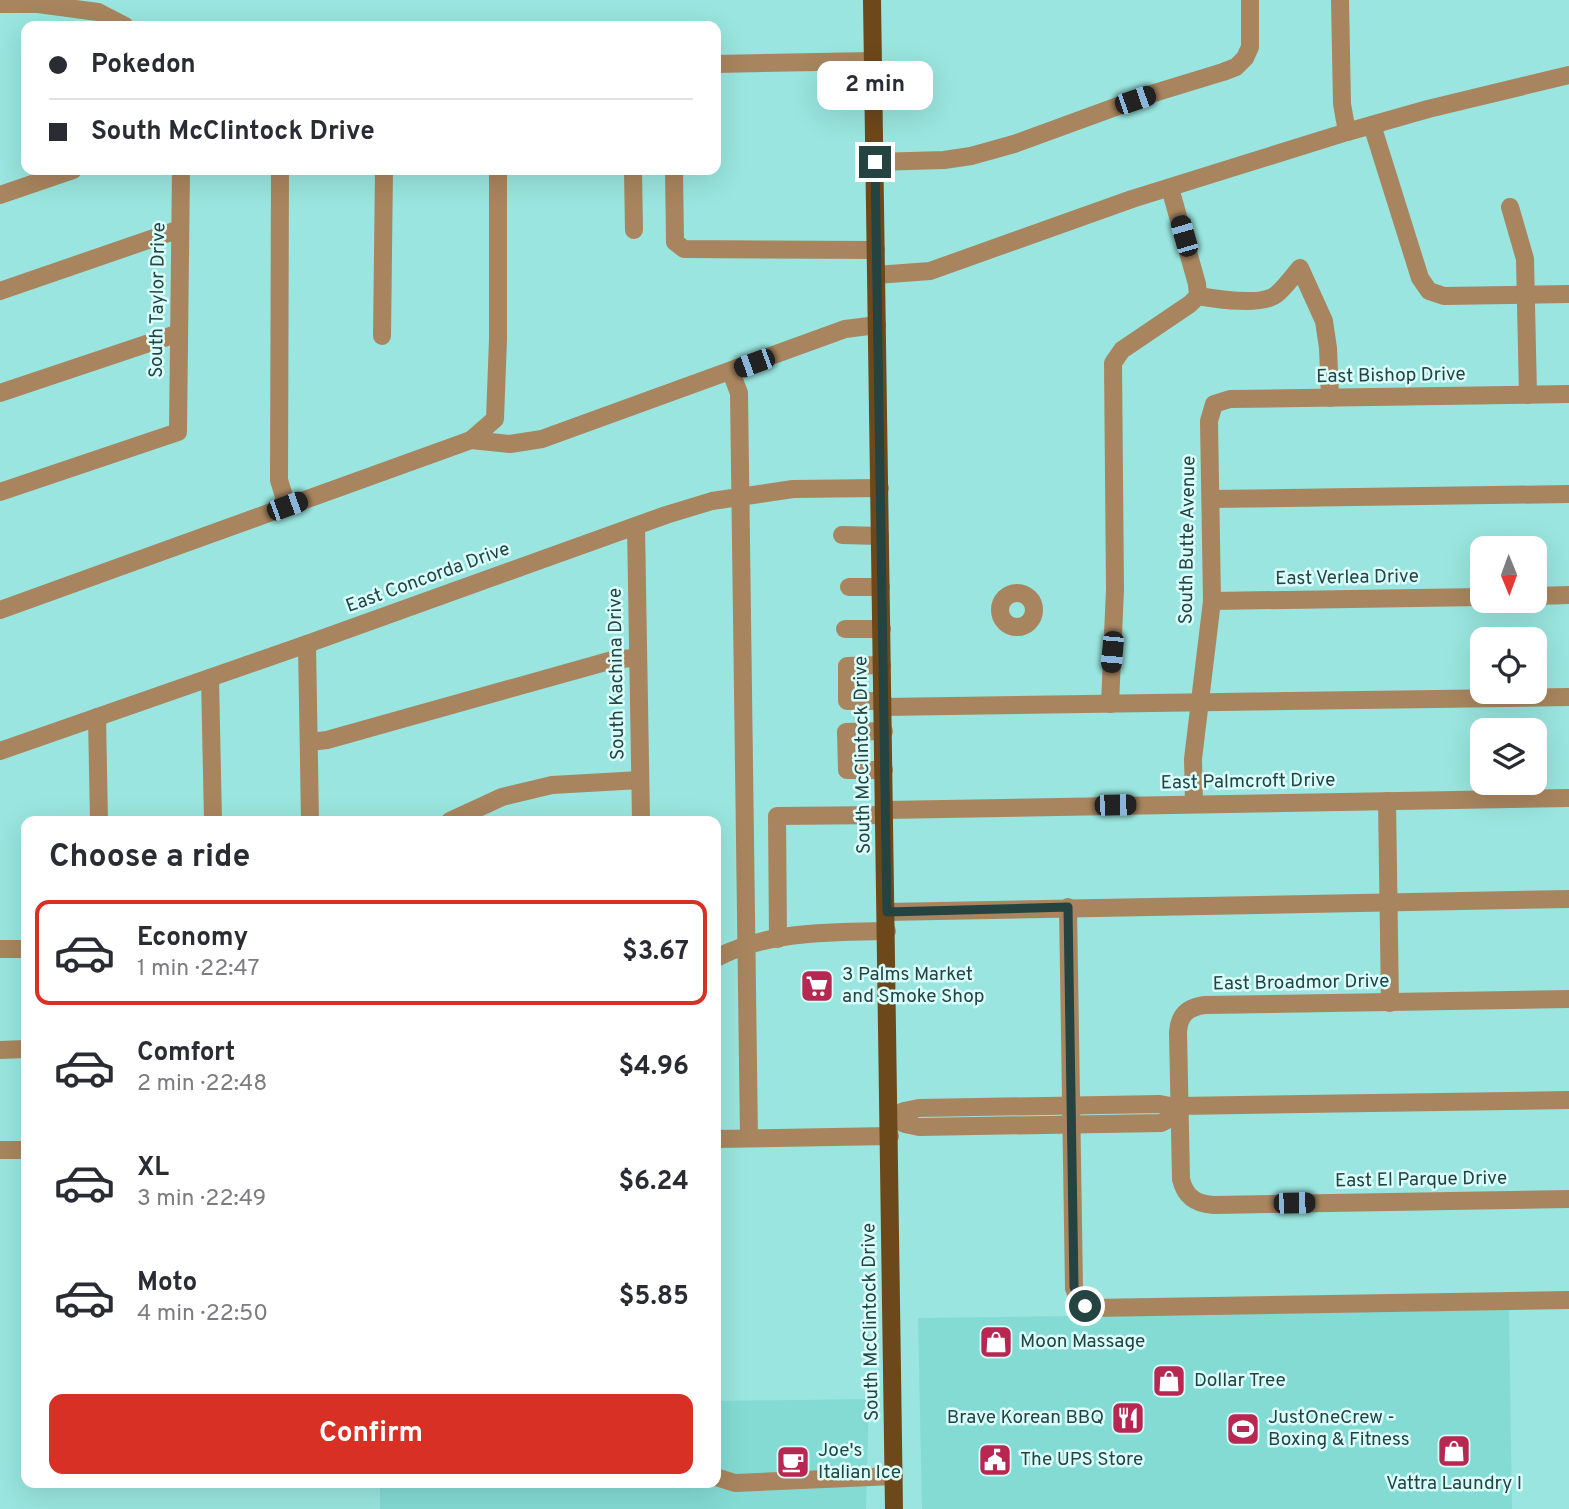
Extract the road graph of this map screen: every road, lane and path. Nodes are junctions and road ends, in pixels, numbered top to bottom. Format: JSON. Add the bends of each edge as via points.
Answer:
{"nodes":[{"id":1,"x":872,"y":0,"type":"edge"},
{"id":2,"x":1250,"y":0,"type":"edge"},
{"id":3,"x":1340,"y":0,"type":"edge"},
{"id":4,"x":0,"y":4,"type":"edge"},
{"id":5,"x":96,"y":19,"type":"edge"},
{"id":6,"x":873,"y":61,"type":"junction"},
{"id":7,"x":721,"y":64,"type":"edge"},
{"id":8,"x":1569,"y":75,"type":"edge"},
{"id":9,"x":1372,"y":125,"type":"junction"},
{"id":10,"x":1347,"y":132,"type":"junction"},
{"id":11,"x":875,"y":162,"type":"junction"},
{"id":12,"x":58,"y":175,"type":"edge"},
{"id":13,"x":181,"y":175,"type":"edge"},
{"id":14,"x":279,"y":175,"type":"edge"},
{"id":15,"x":384,"y":175,"type":"edge"},
{"id":16,"x":498,"y":175,"type":"edge"},
{"id":17,"x":633,"y":175,"type":"edge"},
{"id":18,"x":674,"y":175,"type":"edge"},
{"id":19,"x":1170,"y":188,"type":"junction"},
{"id":20,"x":0,"y":195,"type":"edge"},
{"id":21,"x":1510,"y":207,"type":"dead end"},
{"id":22,"x":180,"y":229,"type":"junction"},
{"id":23,"x":634,"y":230,"type":"dead end"},
{"id":24,"x":876,"y":250,"type":"junction"},
{"id":25,"x":876,"y":275,"type":"junction"},
{"id":26,"x":0,"y":291,"type":"edge"},
{"id":27,"x":1527,"y":294,"type":"junction"},
{"id":28,"x":1569,"y":294,"type":"edge"},
{"id":29,"x":1198,"y":296,"type":"junction"},
{"id":30,"x":877,"y":326,"type":"junction"},
{"id":31,"x":179,"y":333,"type":"junction"},
{"id":32,"x":382,"y":336,"type":"dead end"},
{"id":33,"x":731,"y":372,"type":"junction"},
{"id":34,"x":0,"y":393,"type":"edge"},
{"id":35,"x":1528,"y":394,"type":"junction"},
{"id":36,"x":1569,"y":394,"type":"edge"},
{"id":37,"x":1331,"y":398,"type":"junction"},
{"id":38,"x":1214,"y":404,"type":"joint"},
{"id":39,"x":471,"y":440,"type":"junction"},
{"id":40,"x":880,"y":488,"type":"junction"},
{"id":41,"x":0,"y":492,"type":"edge"},
{"id":42,"x":1569,"y":494,"type":"edge"},
{"id":43,"x":739,"y":496,"type":"junction"},
{"id":44,"x":1211,"y":499,"type":"junction"},
{"id":45,"x":287,"y":506,"type":"junction"},
{"id":46,"x":636,"y":526,"type":"junction"},
{"id":47,"x":842,"y":535,"type":"dead end"},
{"id":48,"x":880,"y":536,"type":"junction"},
{"id":49,"x":849,"y":587,"type":"dead end"},
{"id":50,"x":881,"y":587,"type":"junction"},
{"id":51,"x":1569,"y":595,"type":"edge"},
{"id":52,"x":1547,"y":596,"type":"edge"},
{"id":53,"x":1470,"y":597,"type":"edge"},
{"id":54,"x":1212,"y":601,"type":"junction"},
{"id":55,"x":0,"y":610,"type":"edge"},
{"id":56,"x":845,"y":629,"type":"dead end"},
{"id":57,"x":882,"y":629,"type":"junction"},
{"id":58,"x":307,"y":644,"type":"junction"},
{"id":59,"x":638,"y":658,"type":"junction"},
{"id":60,"x":882,"y":665,"type":"junction"},
{"id":61,"x":210,"y":678,"type":"junction"},
{"id":62,"x":1569,"y":696,"type":"edge"},
{"id":63,"x":1200,"y":703,"type":"junction"},
{"id":64,"x":883,"y":704,"type":"junction"},
{"id":65,"x":1110,"y":704,"type":"junction"},
{"id":66,"x":97,"y":717,"type":"junction"},
{"id":67,"x":884,"y":731,"type":"junction"},
{"id":68,"x":309,"y":742,"type":"junction"},
{"id":69,"x":0,"y":751,"type":"edge"},
{"id":70,"x":884,"y":770,"type":"junction"},
{"id":71,"x":640,"y":780,"type":"junction"},
{"id":72,"x":1569,"y":798,"type":"edge"},
{"id":73,"x":1387,"y":800,"type":"junction"},
{"id":74,"x":1194,"y":804,"type":"junction"},
{"id":75,"x":885,"y":812,"type":"junction"},
{"id":76,"x":99,"y":816,"type":"edge"},
{"id":77,"x":213,"y":816,"type":"edge"},
{"id":78,"x":310,"y":816,"type":"edge"},
{"id":79,"x":461,"y":816,"type":"edge"},
{"id":80,"x":641,"y":816,"type":"edge"},
{"id":81,"x":1569,"y":899,"type":"edge"},
{"id":82,"x":1389,"y":902,"type":"junction"},
{"id":83,"x":1068,"y":907,"type":"junction"},
{"id":84,"x":887,"y":912,"type":"junction"},
{"id":85,"x":887,"y":931,"type":"junction"},
{"id":86,"x":778,"y":939,"type":"junction"},
{"id":87,"x":747,"y":946,"type":"junction"},
{"id":88,"x":21,"y":949,"type":"edge"},
{"id":89,"x":0,"y":950,"type":"edge"},
{"id":90,"x":721,"y":956,"type":"edge"},
{"id":91,"x":1569,"y":999,"type":"edge"},
{"id":92,"x":1390,"y":1003,"type":"junction"},
{"id":93,"x":21,"y":1049,"type":"edge"},
{"id":94,"x":0,"y":1050,"type":"edge"},
{"id":95,"x":1569,"y":1100,"type":"edge"},
{"id":96,"x":1072,"y":1105,"type":"junction"},
{"id":97,"x":1179,"y":1110,"type":"junction"},
{"id":98,"x":889,"y":1117,"type":"junction"},
{"id":99,"x":1072,"y":1125,"type":"junction"},
{"id":100,"x":890,"y":1136,"type":"junction"},
{"id":101,"x":749,"y":1138,"type":"junction"},
{"id":102,"x":721,"y":1139,"type":"edge"},
{"id":103,"x":0,"y":1150,"type":"edge"},
{"id":104,"x":21,"y":1150,"type":"edge"},
{"id":105,"x":1191,"y":1199,"type":"joint"},
{"id":106,"x":1569,"y":1199,"type":"edge"},
{"id":107,"x":1569,"y":1300,"type":"edge"},
{"id":108,"x":894,"y":1476,"type":"junction"},
{"id":109,"x":721,"y":1479,"type":"edge"},
{"id":110,"x":894,"y":1509,"type":"edge"}],
"edges":[{"from":1,"to":6,"type":"main road","name":"South McClintock Drive"},
{"from":2,"to":11,"type":"street","via":[[1250,47],[1245,58],[1223,72],[993,150],[944,160]]},
{"from":3,"to":10,"type":"street","via":[[1342,104]]},
{"from":4,"to":5,"type":"street","via":[[38,4]]},
{"from":6,"to":7,"type":"street"},
{"from":6,"to":11,"type":"main road","name":"South McClintock Drive"},
{"from":8,"to":9,"type":"street"},
{"from":9,"to":10,"type":"street"},
{"from":9,"to":27,"type":"street","via":[[1423,285],[1444,296]]},
{"from":10,"to":19,"type":"street"},
{"from":11,"to":24,"type":"main road","name":"South McClintock Drive"},
{"from":12,"to":20,"type":"street"},
{"from":13,"to":22,"type":"street","name":"South Taylor Drive"},
{"from":14,"to":45,"type":"street","via":[[279,480]]},
{"from":15,"to":32,"type":"street"},
{"from":16,"to":39,"type":"street","via":[[495,419]]},
{"from":17,"to":23,"type":"street"},
{"from":18,"to":24,"type":"street","via":[[676,242],[684,249]]},
{"from":19,"to":25,"type":"street","via":[[930,271]]},
{"from":19,"to":29,"type":"street"},
{"from":21,"to":27,"type":"street","via":[[1523,249]]},
{"from":22,"to":26,"type":"street"},
{"from":22,"to":31,"type":"street","name":"South Taylor Drive"},
{"from":24,"to":25,"type":"main road","name":"South McClintock Drive"},
{"from":25,"to":30,"type":"main road","name":"South McClintock Drive"},
{"from":27,"to":28,"type":"street"},
{"from":27,"to":35,"type":"street"},
{"from":29,"to":37,"type":"street","via":[[1225,301],[1277,296],[1300,268],[1324,321]]},
{"from":29,"to":65,"type":"street","via":[[1122,349],[1114,363],[1115,596]]},
{"from":30,"to":33,"type":"street","via":[[845,329]]},
{"from":30,"to":40,"type":"main road","name":"South McClintock Drive"},
{"from":31,"to":34,"type":"street"},
{"from":31,"to":41,"type":"street","name":"South Taylor Drive","via":[[178,432]]},
{"from":33,"to":39,"type":"street","via":[[542,439],[510,444]]},
{"from":33,"to":43,"type":"street","via":[[739,393]]},
{"from":35,"to":36,"type":"street","name":"East Bishop Drive"},
{"from":35,"to":37,"type":"street","name":"East Bishop Drive"},
{"from":37,"to":38,"type":"street","name":"East Bishop Drive","via":[[1230,399]]},
{"from":38,"to":44,"type":"street","name":"South Butte Avenue","via":[[1209,421]]},
{"from":39,"to":45,"type":"street"},
{"from":40,"to":43,"type":"street","name":"East Concorda Drive","via":[[793,489]]},
{"from":40,"to":48,"type":"main road","name":"South McClintock Drive"},
{"from":42,"to":44,"type":"street"},
{"from":43,"to":46,"type":"street","name":"East Concorda Drive"},
{"from":43,"to":87,"type":"street"},
{"from":44,"to":54,"type":"street","name":"South Butte Avenue"},
{"from":45,"to":55,"type":"street"},
{"from":46,"to":58,"type":"street","name":"East Concorda Drive"},
{"from":46,"to":59,"type":"street","name":"South Kachina Drive"},
{"from":47,"to":48,"type":"street"},
{"from":48,"to":50,"type":"main road","name":"South McClintock Drive"},
{"from":49,"to":50,"type":"street"},
{"from":50,"to":57,"type":"main road","name":"South McClintock Drive"},
{"from":51,"to":52,"type":"street"},
{"from":53,"to":54,"type":"street","name":"East Verlea Drive"},
{"from":54,"to":63,"type":"street","name":"South Butte Avenue"},
{"from":56,"to":57,"type":"street"},
{"from":57,"to":60,"type":"main road","name":"South McClintock Drive"},
{"from":58,"to":61,"type":"street","name":"East Concorda Drive"},
{"from":58,"to":68,"type":"street"},
{"from":59,"to":68,"type":"street","via":[[616,659]]},
{"from":59,"to":71,"type":"street","name":"South Kachina Drive"},
{"from":60,"to":64,"type":"main road","name":"South McClintock Drive"},
{"from":60,"to":64,"type":"street","via":[[847,666],[847,701]]},
{"from":61,"to":66,"type":"street","name":"East Concorda Drive"},
{"from":61,"to":77,"type":"street"},
{"from":62,"to":63,"type":"street"},
{"from":63,"to":65,"type":"street"},
{"from":63,"to":74,"type":"street","name":"South Butte Avenue","via":[[1193,759]]},
{"from":64,"to":65,"type":"street"},
{"from":64,"to":67,"type":"main road","name":"South McClintock Drive"},
{"from":66,"to":69,"type":"street","name":"East Concorda Drive"},
{"from":66,"to":76,"type":"street"},
{"from":67,"to":70,"type":"main road","name":"South McClintock Drive"},
{"from":67,"to":70,"type":"street","via":[[846,732],[847,770]]},
{"from":68,"to":78,"type":"street"},
{"from":70,"to":75,"type":"main road","name":"South McClintock Drive"},
{"from":71,"to":79,"type":"street","via":[[552,785],[502,797]]},
{"from":71,"to":80,"type":"street","name":"South Kachina Drive"},
{"from":72,"to":73,"type":"street","name":"East Palmcroft Drive"},
{"from":73,"to":74,"type":"street","name":"East Palmcroft Drive"},
{"from":73,"to":82,"type":"street"},
{"from":74,"to":75,"type":"street","name":"East Palmcroft Drive"},
{"from":75,"to":84,"type":"main road","name":"South McClintock Drive"},
{"from":75,"to":86,"type":"street","name":"East Palmcroft Drive","via":[[777,816]]},
{"from":81,"to":82,"type":"street"},
{"from":82,"to":83,"type":"street"},
{"from":82,"to":92,"type":"street"},
{"from":83,"to":84,"type":"street"},
{"from":83,"to":96,"type":"street"},
{"from":84,"to":85,"type":"main road","name":"South McClintock Drive"},
{"from":85,"to":86,"type":"street"},
{"from":85,"to":98,"type":"main road","name":"South McClintock Drive"},
{"from":86,"to":87,"type":"street"},
{"from":87,"to":90,"type":"street"},
{"from":87,"to":101,"type":"street"},
{"from":88,"to":89,"type":"street"},
{"from":91,"to":92,"type":"street","name":"East Broadmor Drive"},
{"from":92,"to":97,"type":"street","name":"East Broadmor Drive","via":[[1205,1005],[1185,1012],[1178,1025]]},
{"from":93,"to":94,"type":"street"},
{"from":95,"to":97,"type":"street"},
{"from":96,"to":97,"type":"street","via":[[1160,1104]]},
{"from":96,"to":98,"type":"street","via":[[919,1108]]},
{"from":96,"to":99,"type":"street"},
{"from":97,"to":99,"type":"street","via":[[1161,1123]]},
{"from":97,"to":105,"type":"street","name":"East Broadmor Drive","via":[[1182,1187]]},
{"from":98,"to":99,"type":"street","via":[[919,1127]]},
{"from":98,"to":100,"type":"main road","name":"South McClintock Drive"},
{"from":99,"to":107,"type":"street","via":[[1074,1287],[1079,1301],[1092,1308]]},
{"from":100,"to":101,"type":"street"},
{"from":100,"to":108,"type":"main road","name":"South McClintock Drive"},
{"from":101,"to":102,"type":"street"},
{"from":103,"to":104,"type":"street"},
{"from":105,"to":106,"type":"street","name":"East El Parque Drive","via":[[1214,1205]]},
{"from":108,"to":109,"type":"street","via":[[735,1483]]},
{"from":108,"to":110,"type":"main road","name":"South McClintock Drive"}]}
